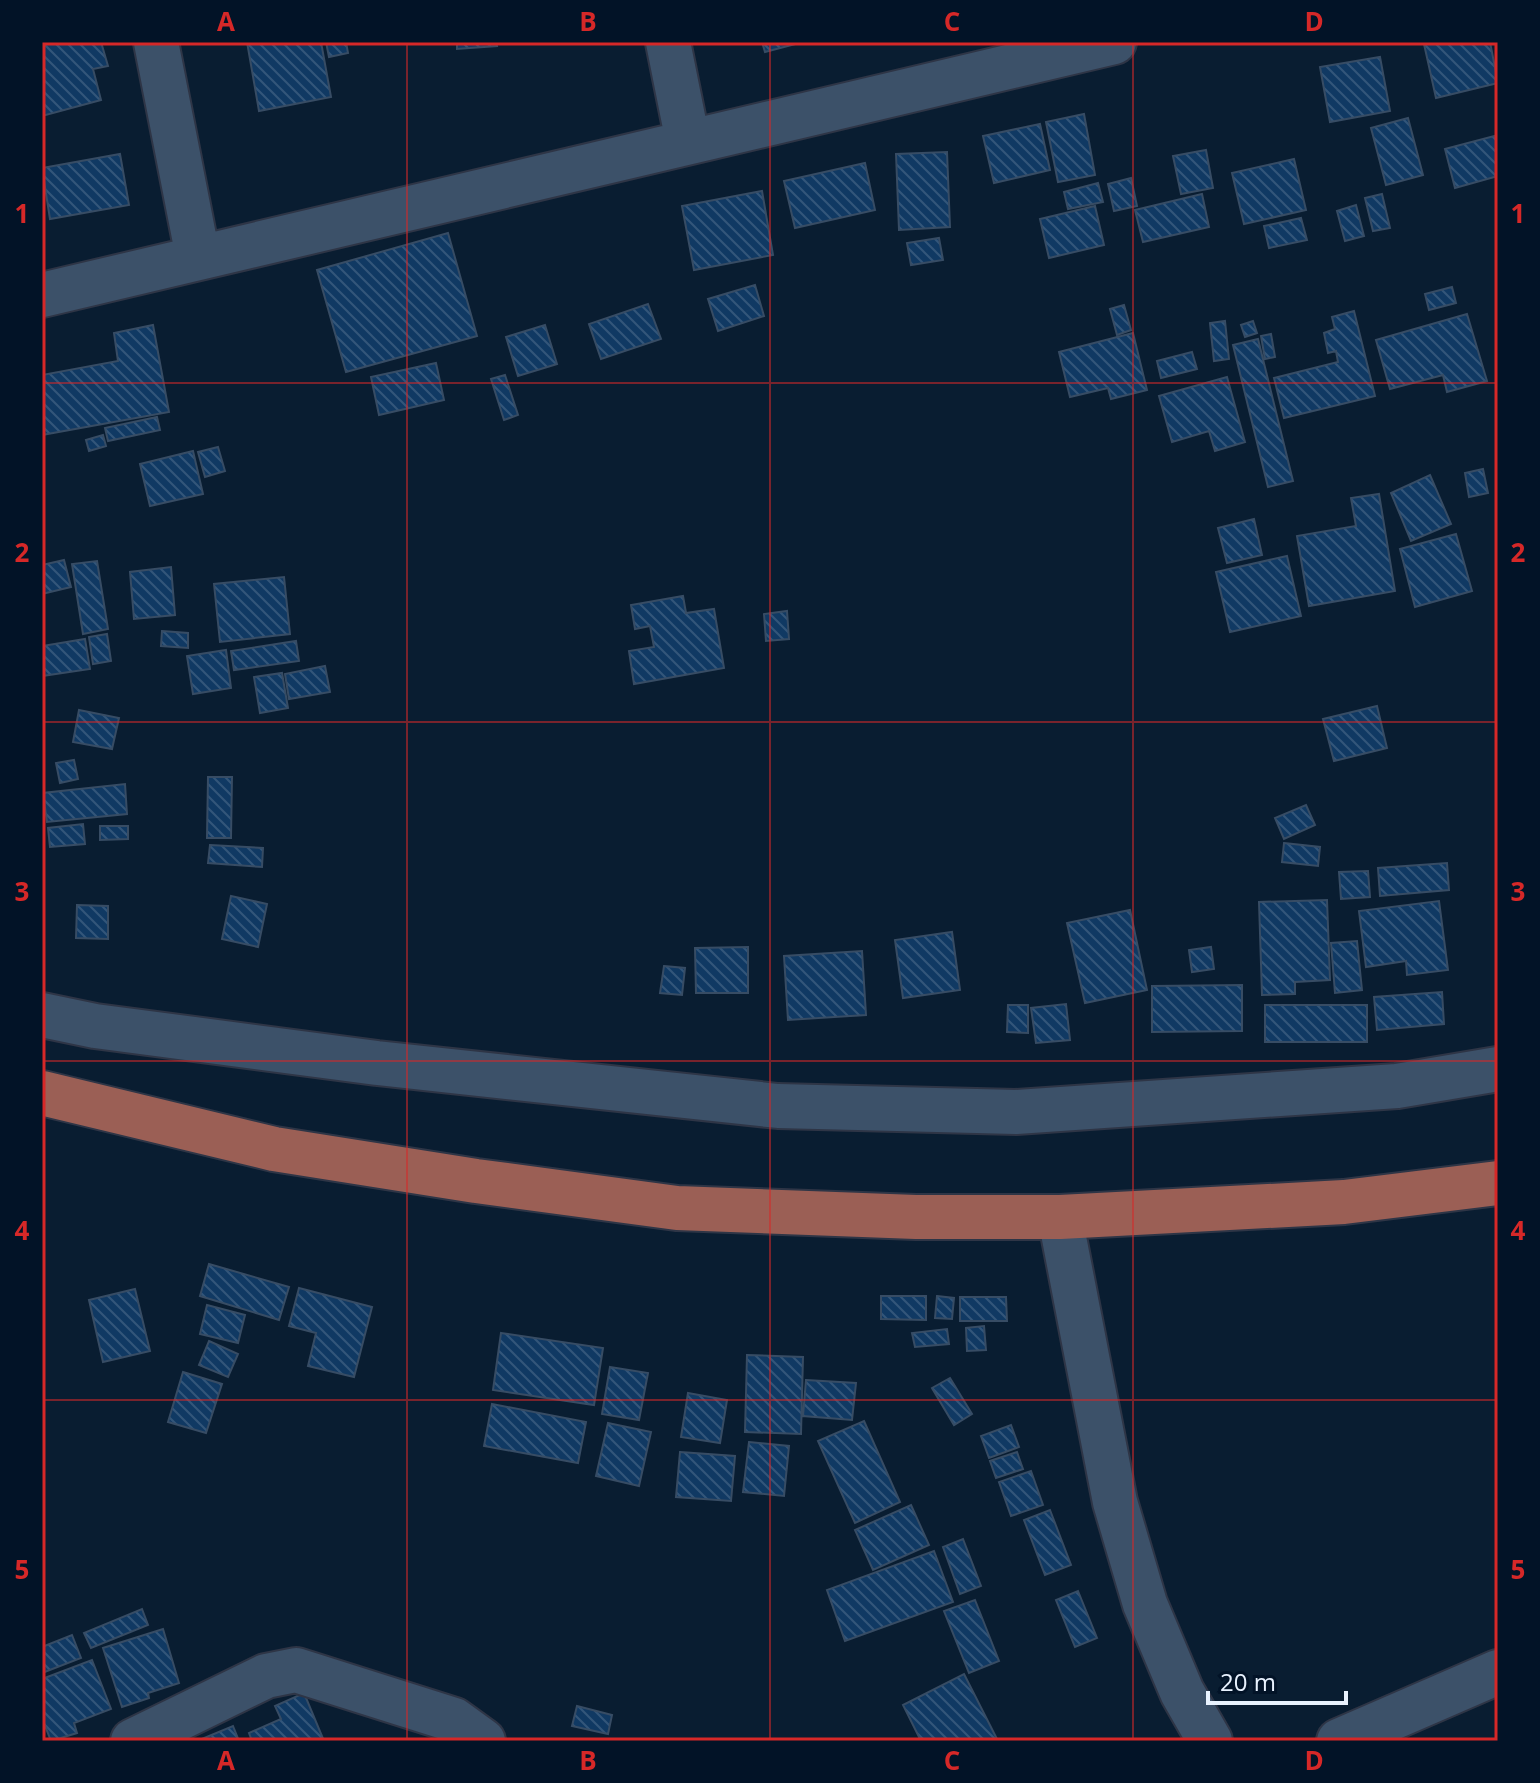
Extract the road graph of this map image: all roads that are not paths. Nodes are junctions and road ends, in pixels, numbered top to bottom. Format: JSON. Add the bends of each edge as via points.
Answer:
{"nodes":[{"id":1,"x":156,"y":42,"type":"edge"},
{"id":2,"x":668,"y":42,"type":"edge"},
{"id":3,"x":1114,"y":42,"type":"edge"},
{"id":4,"x":688,"y":142,"type":"junction"},
{"id":5,"x":198,"y":257,"type":"junction"},
{"id":6,"x":42,"y":295,"type":"edge"},
{"id":7,"x":42,"y":1015,"type":"edge"},
{"id":8,"x":1498,"y":1069,"type":"edge"},
{"id":9,"x":42,"y":1093,"type":"edge"},
{"id":10,"x":1498,"y":1183,"type":"edge"},
{"id":11,"x":1060,"y":1217,"type":"junction"},
{"id":12,"x":1498,"y":1672,"type":"edge"},
{"id":13,"x":133,"y":1741,"type":"edge"},
{"id":14,"x":483,"y":1741,"type":"edge"},
{"id":15,"x":1210,"y":1741,"type":"edge"},
{"id":16,"x":1339,"y":1741,"type":"edge"}],
"edges":[{"from":1,"to":5,"type":"street"},
{"from":2,"to":4,"type":"street"},
{"from":3,"to":4,"type":"street"},
{"from":4,"to":5,"type":"street"},
{"from":5,"to":6,"type":"street"},
{"from":7,"to":8,"type":"street","via":[[377,1063],[778,1106],[1016,1112],[1397,1086]]},
{"from":9,"to":11,"type":"main road","via":[[274,1149],[677,1208]]},
{"from":10,"to":11,"type":"main road","via":[[1344,1202]]},
{"from":11,"to":15,"type":"street","via":[[1115,1502],[1145,1604],[1182,1692]]},
{"from":12,"to":16,"type":"street"},
{"from":13,"to":14,"type":"street","via":[[266,1676],[296,1670],[454,1720]]}]}
